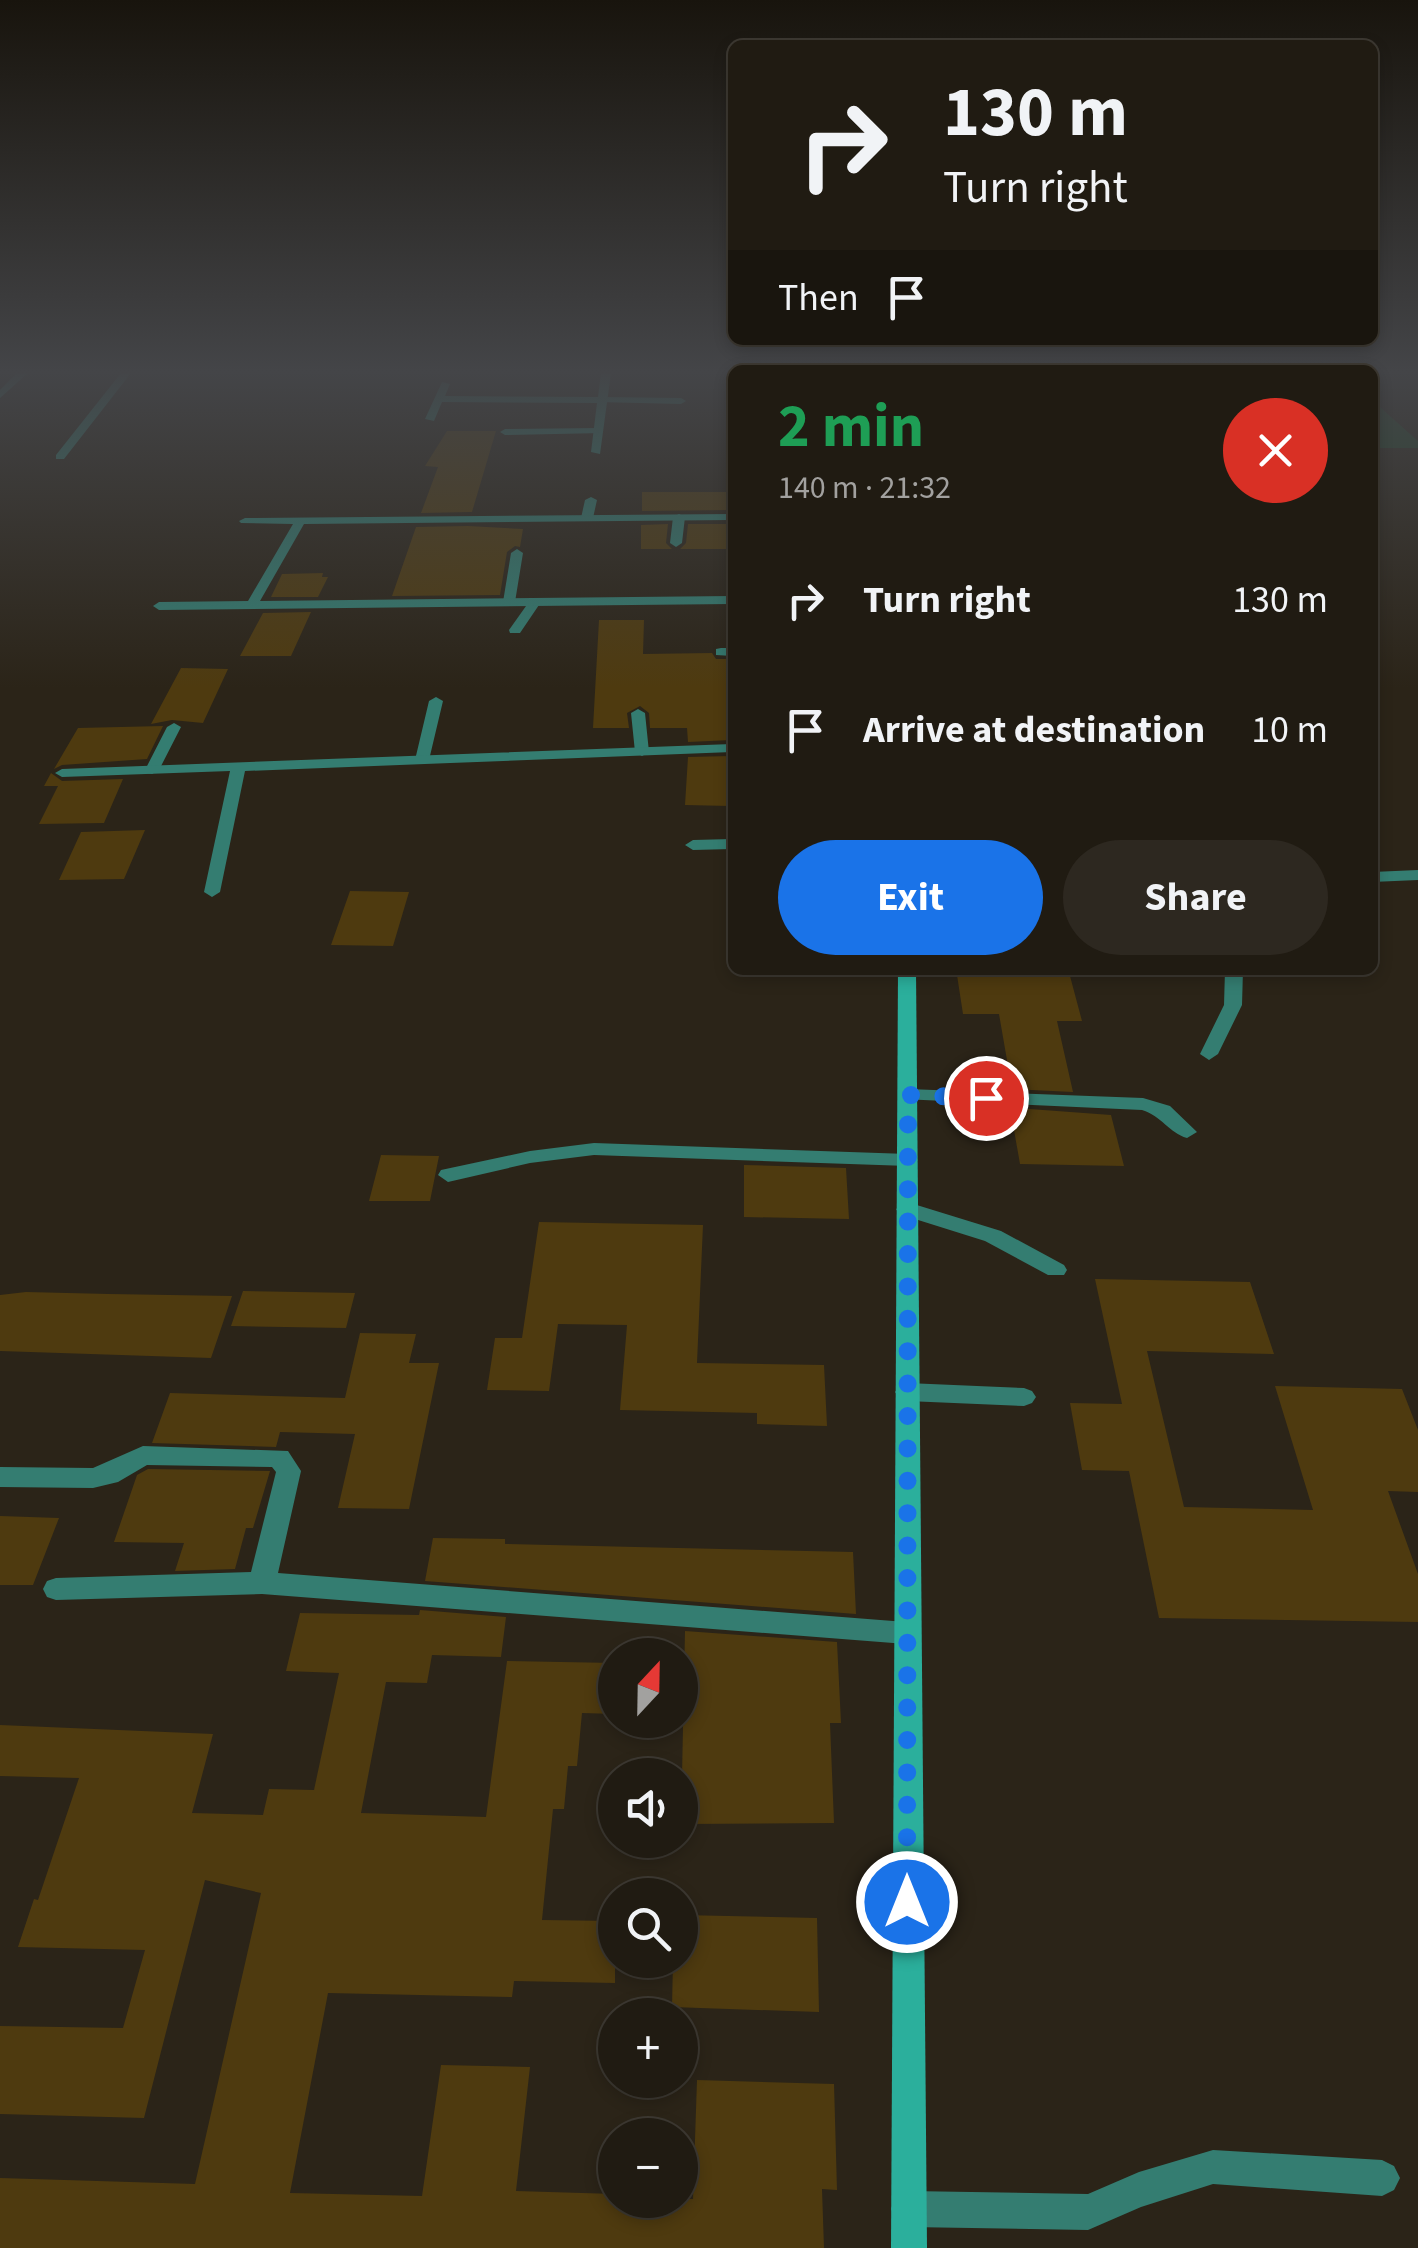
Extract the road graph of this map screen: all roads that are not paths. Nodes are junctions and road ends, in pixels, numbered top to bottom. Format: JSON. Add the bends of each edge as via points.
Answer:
{"nodes":[{"id":1,"x":591,"y":500,"type":"dead end"},
{"id":2,"x":679,"y":517,"type":"junction"},
{"id":3,"x":728,"y":517,"type":"edge"},
{"id":4,"x":587,"y":518,"type":"junction"},
{"id":5,"x":245,"y":521,"type":"dead end"},
{"id":6,"x":300,"y":521,"type":"junction"},
{"id":7,"x":676,"y":542,"type":"dead end"},
{"id":8,"x":517,"y":554,"type":"dead end"},
{"id":9,"x":728,"y":600,"type":"edge"},
{"id":10,"x":510,"y":602,"type":"junction"},
{"id":11,"x":535,"y":602,"type":"junction"},
{"id":12,"x":252,"y":605,"type":"junction"},
{"id":13,"x":159,"y":606,"type":"dead end"},
{"id":14,"x":515,"y":630,"type":"dead end"},
{"id":15,"x":436,"y":701,"type":"dead end"},
{"id":16,"x":638,"y":713,"type":"dead end"},
{"id":17,"x":174,"y":726,"type":"dead end"},
{"id":18,"x":728,"y":748,"type":"edge"},
{"id":19,"x":642,"y":752,"type":"junction"},
{"id":20,"x":422,"y":760,"type":"junction"},
{"id":21,"x":239,"y":766,"type":"junction"},
{"id":22,"x":152,"y":770,"type":"junction"},
{"id":23,"x":62,"y":773,"type":"dead end"},
{"id":24,"x":693,"y":844,"type":"dead end"},
{"id":25,"x":728,"y":844,"type":"edge"},
{"id":26,"x":1418,"y":876,"type":"edge"},
{"id":27,"x":1378,"y":877,"type":"edge"},
{"id":28,"x":212,"y":892,"type":"dead end"},
{"id":29,"x":907,"y":975,"type":"edge"},
{"id":30,"x":1234,"y":975,"type":"edge"},
{"id":31,"x":1209,"y":1054,"type":"dead end"},
{"id":32,"x":908,"y":1095,"type":"junction"},
{"id":33,"x":1188,"y":1132,"type":"dead end"},
{"id":34,"x":908,"y":1160,"type":"junction"},
{"id":35,"x":448,"y":1175,"type":"dead end"},
{"id":36,"x":907,"y":1209,"type":"junction"},
{"id":37,"x":1056,"y":1270,"type":"dead end"},
{"id":38,"x":906,"y":1392,"type":"junction"},
{"id":39,"x":1024,"y":1397,"type":"dead end"},
{"id":40,"x":0,"y":1477,"type":"edge"},
{"id":41,"x":262,"y":1583,"type":"junction"},
{"id":42,"x":56,"y":1589,"type":"dead end"},
{"id":43,"x":906,"y":1633,"type":"junction"},
{"id":44,"x":1382,"y":2178,"type":"dead end"},
{"id":45,"x":909,"y":2209,"type":"junction"},
{"id":46,"x":909,"y":2248,"type":"edge"}],
"edges":[{"from":1,"to":4,"type":"street"},
{"from":2,"to":3,"type":"street"},
{"from":2,"to":4,"type":"street"},
{"from":2,"to":7,"type":"street"},
{"from":4,"to":6,"type":"street"},
{"from":5,"to":6,"type":"street"},
{"from":6,"to":12,"type":"street"},
{"from":8,"to":10,"type":"street"},
{"from":9,"to":11,"type":"street"},
{"from":10,"to":11,"type":"street"},
{"from":10,"to":12,"type":"street"},
{"from":11,"to":14,"type":"street"},
{"from":12,"to":13,"type":"street"},
{"from":15,"to":20,"type":"street"},
{"from":16,"to":19,"type":"street"},
{"from":17,"to":22,"type":"street"},
{"from":18,"to":19,"type":"street"},
{"from":19,"to":20,"type":"street"},
{"from":20,"to":21,"type":"street"},
{"from":21,"to":22,"type":"street"},
{"from":21,"to":28,"type":"street"},
{"from":22,"to":23,"type":"street"},
{"from":24,"to":25,"type":"street"},
{"from":26,"to":27,"type":"street"},
{"from":29,"to":32,"type":"street"},
{"from":30,"to":31,"type":"street","via":[[1233,1005]]},
{"from":32,"to":33,"type":"street","via":[[1143,1104],[1163,1110]]},
{"from":32,"to":34,"type":"street"},
{"from":34,"to":35,"type":"street","via":[[594,1149]]},
{"from":34,"to":36,"type":"street"},
{"from":36,"to":37,"type":"street","via":[[993,1236]]},
{"from":36,"to":38,"type":"street"},
{"from":38,"to":39,"type":"street"},
{"from":38,"to":43,"type":"street"},
{"from":40,"to":41,"type":"street","via":[[103,1476],[142,1455],[279,1458],[289,1471]]},
{"from":41,"to":42,"type":"street"},
{"from":41,"to":43,"type":"street"},
{"from":43,"to":45,"type":"street"},
{"from":44,"to":45,"type":"street","via":[[1212,2168],[1088,2212]]},
{"from":45,"to":46,"type":"street"}]}
